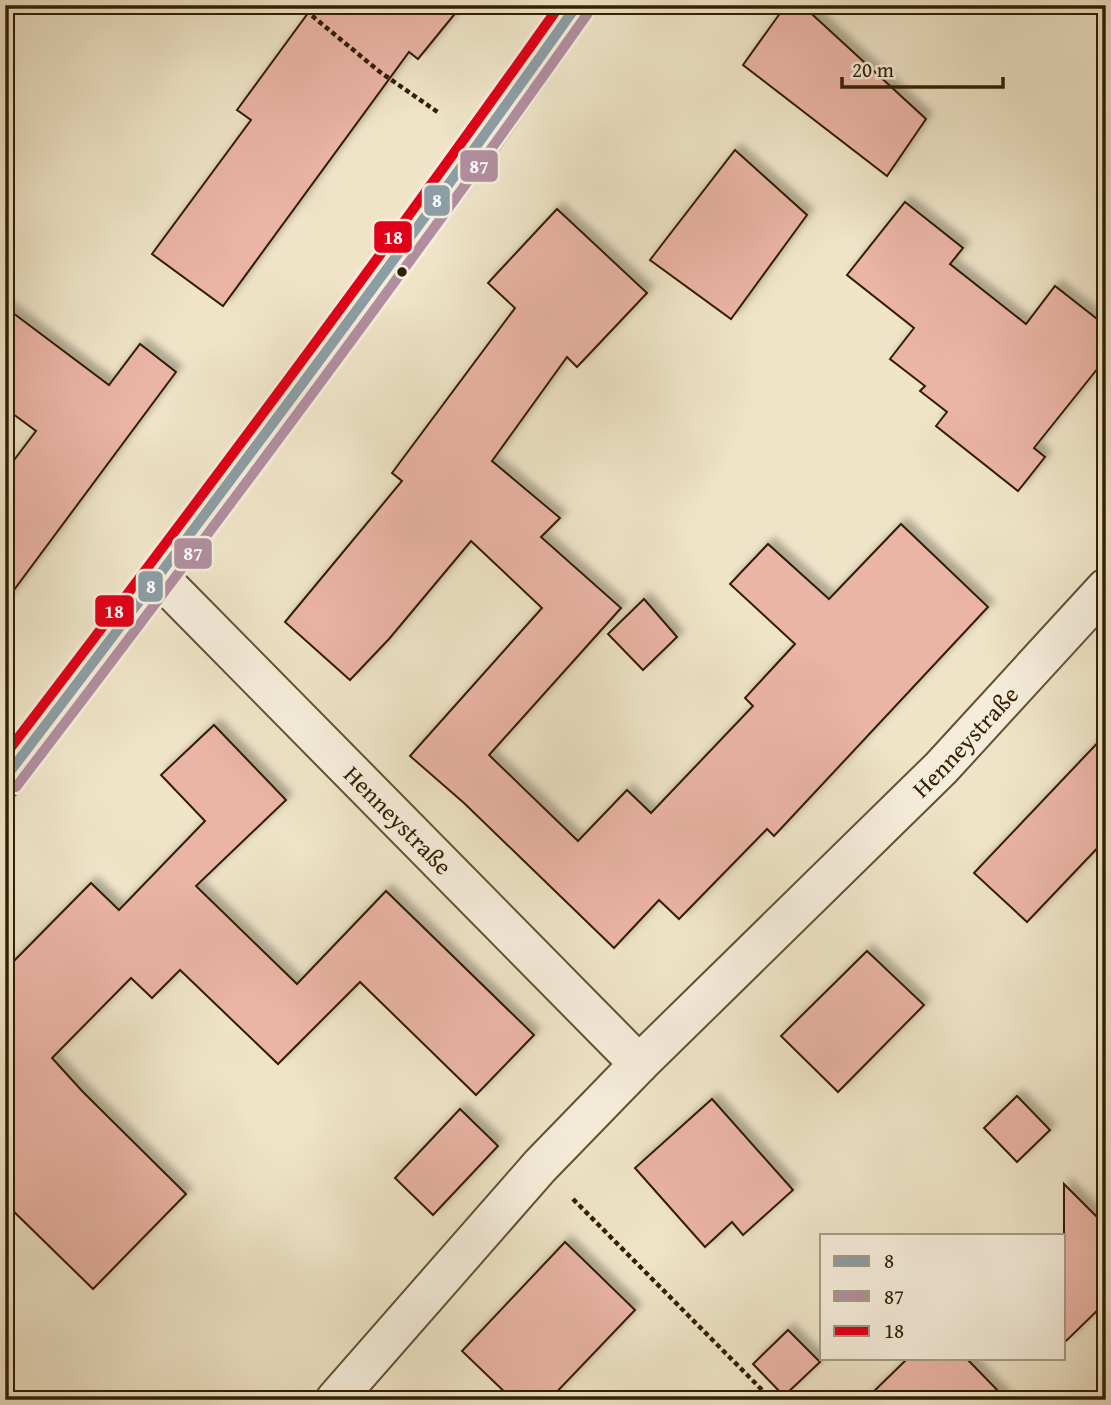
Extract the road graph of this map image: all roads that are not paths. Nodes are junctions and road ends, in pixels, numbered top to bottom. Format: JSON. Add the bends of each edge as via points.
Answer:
{"nodes":[{"id":1,"x":577,"y":5,"type":"edge"},
{"id":2,"x":159,"y":577,"type":"junction"},
{"id":3,"x":1106,"y":589,"type":"edge"},
{"id":4,"x":5,"y":778,"type":"edge"},
{"id":5,"x":639,"y":1065,"type":"junction"},
{"id":6,"x":335,"y":1400,"type":"edge"}],
"edges":[{"from":1,"to":2,"type":"street"},
{"from":2,"to":4,"type":"street"},
{"from":2,"to":5,"type":"street","name":"Henneystraße"},
{"from":3,"to":5,"type":"street","name":"Henneystraße","via":[[941,768]]},
{"from":5,"to":6,"type":"street","name":"Henneystraße","via":[[540,1166]]}]}
